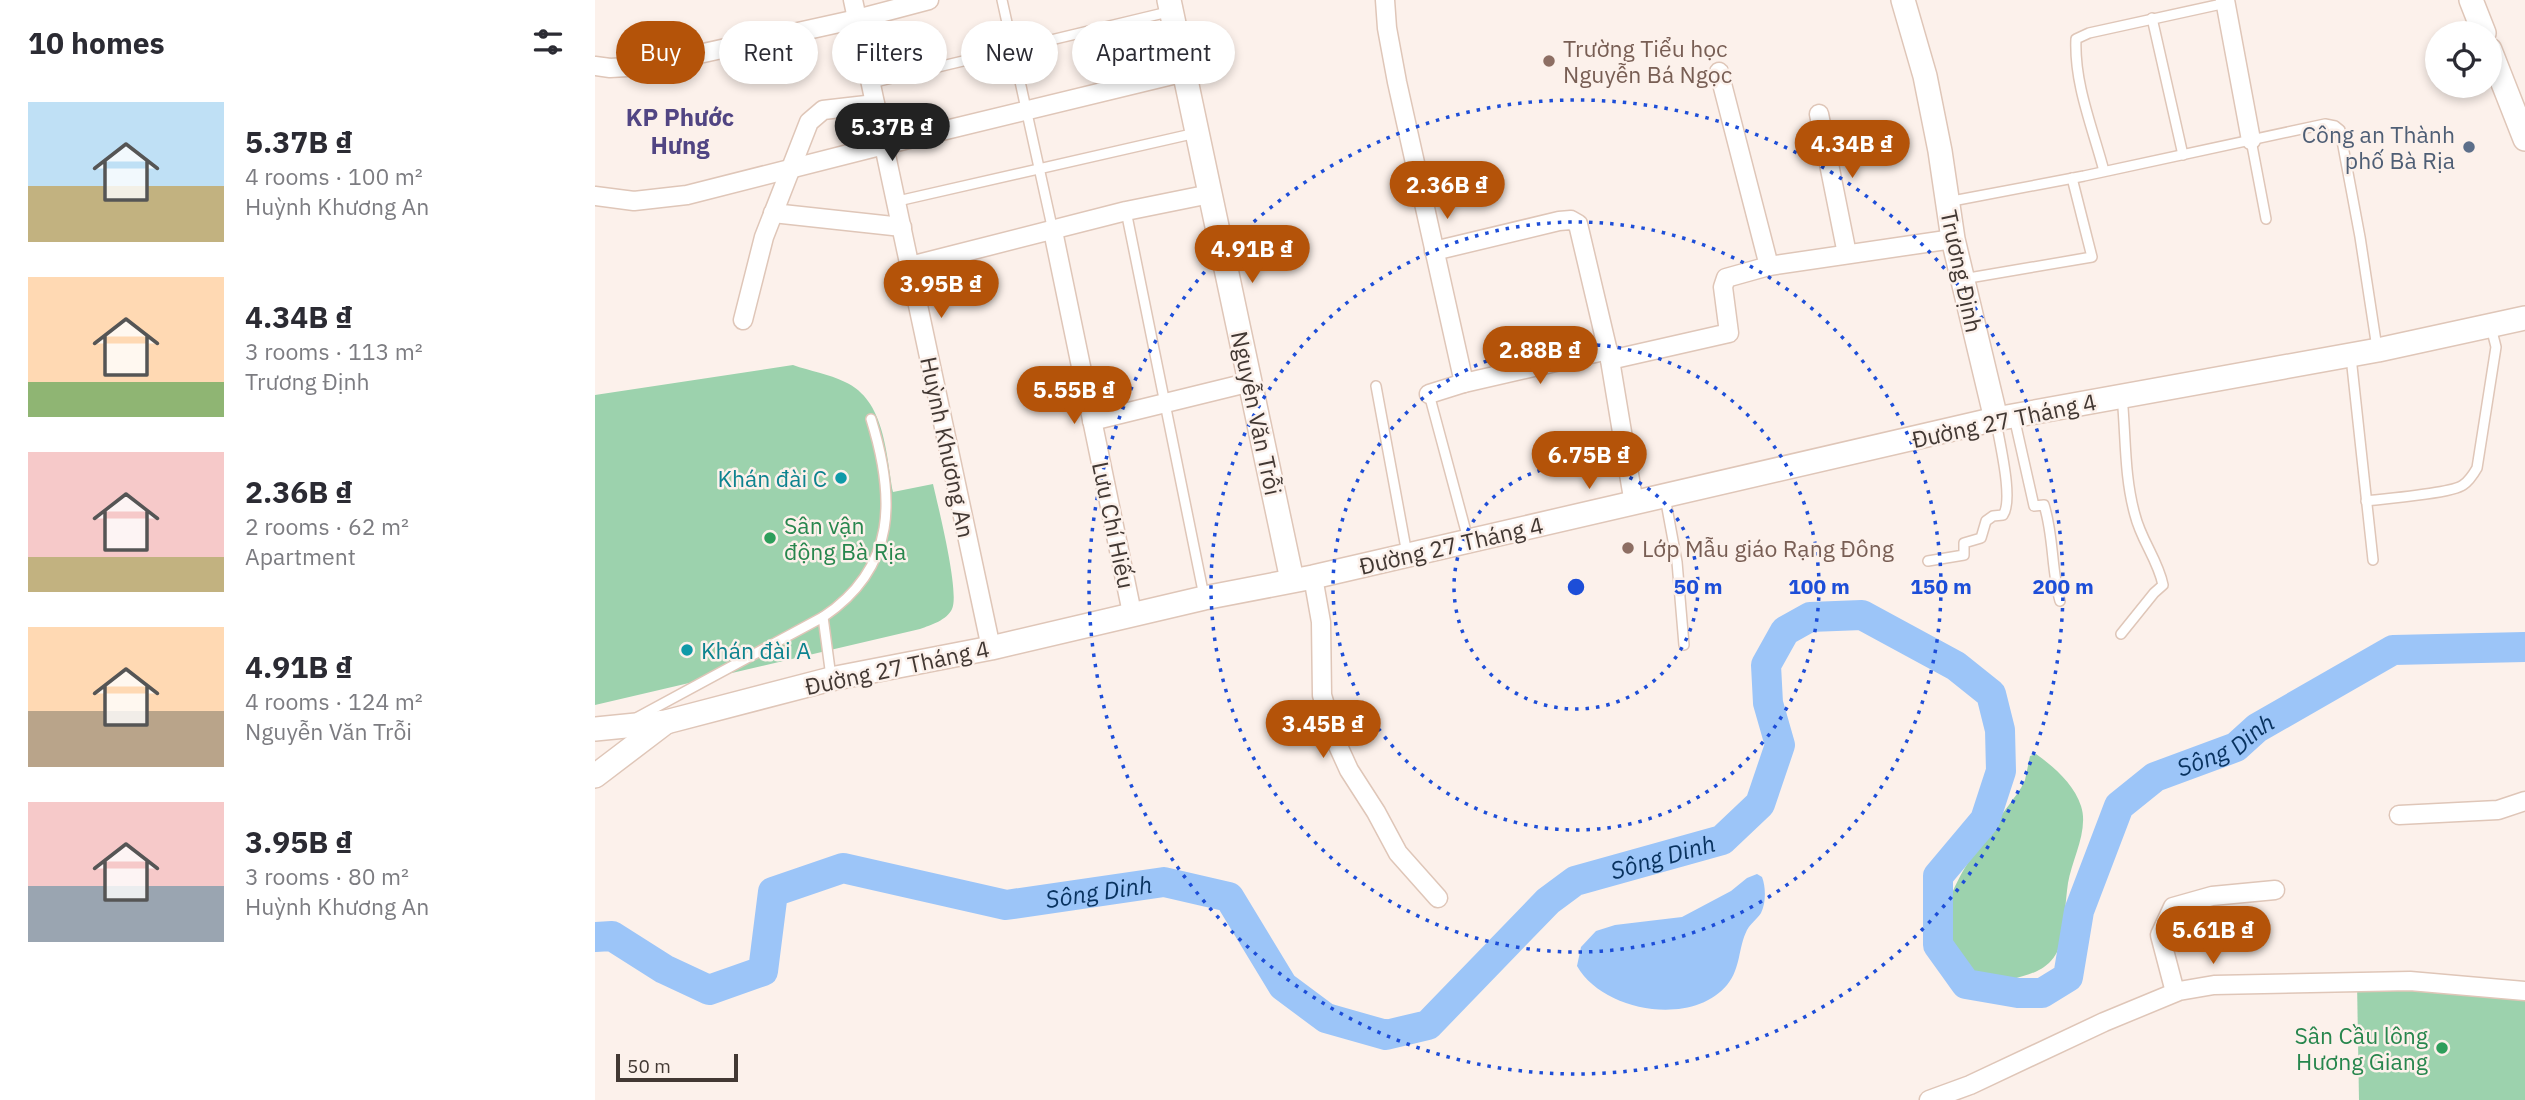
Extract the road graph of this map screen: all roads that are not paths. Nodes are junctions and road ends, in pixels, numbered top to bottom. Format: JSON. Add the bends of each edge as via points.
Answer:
{"nodes":[{"id":1,"x":853,"y":0,"type":"edge"},
{"id":2,"x":929,"y":0,"type":"edge"},
{"id":3,"x":1002,"y":0,"type":"edge"},
{"id":4,"x":1385,"y":0,"type":"edge"},
{"id":5,"x":1903,"y":0,"type":"edge"},
{"id":6,"x":2471,"y":0,"type":"edge"},
{"id":7,"x":2225,"y":2,"type":"edge"},
{"id":8,"x":1171,"y":6,"type":"edge"},
{"id":9,"x":2151,"y":18,"type":"junction"},
{"id":10,"x":857,"y":19,"type":"junction"},
{"id":11,"x":1007,"y":21,"type":"edge"},
{"id":12,"x":2479,"y":21,"type":"edge"},
{"id":13,"x":1058,"y":37,"type":"edge"},
{"id":14,"x":595,"y":66,"type":"edge"},
{"id":15,"x":1719,"y":72,"type":"dead end"},
{"id":16,"x":2502,"y":81,"type":"edge"},
{"id":17,"x":871,"y":84,"type":"edge"},
{"id":18,"x":1021,"y":84,"type":"edge"},
{"id":19,"x":1135,"y":84,"type":"edge"},
{"id":20,"x":1188,"y":84,"type":"edge"},
{"id":21,"x":875,"y":104,"type":"junction"},
{"id":22,"x":1027,"y":110,"type":"junction"},
{"id":23,"x":1819,"y":114,"type":"dead end"},
{"id":24,"x":1198,"y":132,"type":"junction"},
{"id":25,"x":2525,"y":139,"type":"edge"},
{"id":26,"x":2251,"y":140,"type":"junction"},
{"id":27,"x":884,"y":145,"type":"junction"},
{"id":28,"x":2183,"y":155,"type":"junction"},
{"id":29,"x":791,"y":169,"type":"junction"},
{"id":30,"x":1040,"y":169,"type":"junction"},
{"id":31,"x":2104,"y":171,"type":"junction"},
{"id":32,"x":2072,"y":178,"type":"junction"},
{"id":33,"x":1210,"y":194,"type":"junction"},
{"id":34,"x":595,"y":196,"type":"edge"},
{"id":35,"x":898,"y":201,"type":"junction"},
{"id":36,"x":1947,"y":202,"type":"junction"},
{"id":37,"x":1126,"y":211,"type":"junction"},
{"id":38,"x":773,"y":213,"type":"junction"},
{"id":39,"x":2266,"y":219,"type":"dead end"},
{"id":40,"x":902,"y":227,"type":"junction"},
{"id":41,"x":1053,"y":231,"type":"junction"},
{"id":42,"x":1953,"y":239,"type":"junction"},
{"id":43,"x":1434,"y":251,"type":"junction"},
{"id":44,"x":1847,"y":254,"type":"junction"},
{"id":45,"x":910,"y":266,"type":"junction"},
{"id":46,"x":1769,"y":266,"type":"junction"},
{"id":47,"x":1961,"y":280,"type":"junction"},
{"id":48,"x":2525,"y":318,"type":"edge"},
{"id":49,"x":743,"y":320,"type":"dead end"},
{"id":50,"x":2490,"y":326,"type":"junction"},
{"id":51,"x":2378,"y":350,"type":"junction"},
{"id":52,"x":1609,"y":355,"type":"junction"},
{"id":53,"x":2351,"y":355,"type":"junction"},
{"id":54,"x":1251,"y":382,"type":"junction"},
{"id":55,"x":1464,"y":383,"type":"junction"},
{"id":56,"x":1376,"y":386,"type":"dead end"},
{"id":57,"x":1429,"y":394,"type":"joint"},
{"id":58,"x":2122,"y":396,"type":"junction"},
{"id":59,"x":1164,"y":402,"type":"junction"},
{"id":60,"x":2005,"y":417,"type":"junction"},
{"id":61,"x":871,"y":419,"type":"dead end"},
{"id":62,"x":1092,"y":421,"type":"junction"},
{"id":63,"x":1665,"y":497,"type":"junction"},
{"id":64,"x":2366,"y":501,"type":"junction"},
{"id":65,"x":1634,"y":504,"type":"junction"},
{"id":66,"x":1468,"y":540,"type":"junction"},
{"id":67,"x":1407,"y":554,"type":"junction"},
{"id":68,"x":1928,"y":561,"type":"dead end"},
{"id":69,"x":2373,"y":561,"type":"dead end"},
{"id":70,"x":1302,"y":579,"type":"junction"},
{"id":71,"x":1204,"y":598,"type":"junction"},
{"id":72,"x":2060,"y":600,"type":"dead end"},
{"id":73,"x":1132,"y":614,"type":"junction"},
{"id":74,"x":823,"y":617,"type":"junction"},
{"id":75,"x":2122,"y":634,"type":"dead end"},
{"id":76,"x":1684,"y":645,"type":"dead end"},
{"id":77,"x":991,"y":648,"type":"junction"},
{"id":78,"x":831,"y":679,"type":"junction"},
{"id":79,"x":666,"y":722,"type":"junction"},
{"id":80,"x":621,"y":727,"type":"junction"},
{"id":81,"x":595,"y":730,"type":"edge"},
{"id":82,"x":595,"y":776,"type":"edge"},
{"id":83,"x":2525,"y":802,"type":"edge"},
{"id":84,"x":2399,"y":815,"type":"dead end"},
{"id":85,"x":2275,"y":890,"type":"dead end"},
{"id":86,"x":1438,"y":898,"type":"dead end"},
{"id":87,"x":2525,"y":991,"type":"edge"},
{"id":88,"x":2175,"y":992,"type":"junction"},
{"id":89,"x":1929,"y":1100,"type":"edge"}],
"edges":[{"from":1,"to":10,"type":"street","name":"Huỳnh Khương An"},
{"from":2,"to":10,"type":"street"},
{"from":3,"to":11,"type":"lane"},
{"from":4,"to":43,"type":"street","via":[[1392,55]]},
{"from":5,"to":36,"type":"street","name":"Trương Định","via":[[1925,76]]},
{"from":6,"to":12,"type":"street"},
{"from":7,"to":9,"type":"lane"},
{"from":7,"to":26,"type":"street"},
{"from":8,"to":13,"type":"lane"},
{"from":9,"to":28,"type":"lane"},
{"from":9,"to":31,"type":"lane","via":[[2076,39],[2075,58]]},
{"from":10,"to":14,"type":"street","via":[[645,66]]},
{"from":15,"to":46,"type":"street"},
{"from":16,"to":25,"type":"street"},
{"from":17,"to":21,"type":"street","name":"Huỳnh Khương An"},
{"from":18,"to":22,"type":"lane"},
{"from":19,"to":22,"type":"street"},
{"from":20,"to":24,"type":"street","name":"Nguyễn Văn Trỗi"},
{"from":21,"to":27,"type":"street","name":"Huỳnh Khương An"},
{"from":21,"to":29,"type":"street","via":[[815,115]]},
{"from":22,"to":27,"type":"street"},
{"from":22,"to":30,"type":"lane"},
{"from":23,"to":44,"type":"street"},
{"from":24,"to":30,"type":"lane"},
{"from":24,"to":33,"type":"street","name":"Nguyễn Văn Trỗi"},
{"from":26,"to":28,"type":"lane"},
{"from":26,"to":39,"type":"lane"},
{"from":26,"to":51,"type":"lane","via":[[2325,124],[2340,130]]},
{"from":27,"to":29,"type":"street"},
{"from":27,"to":35,"type":"street","name":"Huỳnh Khương An"},
{"from":28,"to":31,"type":"lane"},
{"from":29,"to":34,"type":"street","via":[[687,195],[633,201]]},
{"from":29,"to":38,"type":"street"},
{"from":30,"to":35,"type":"lane"},
{"from":30,"to":41,"type":"lane"},
{"from":31,"to":32,"type":"lane"},
{"from":32,"to":36,"type":"lane"},
{"from":32,"to":47,"type":"lane","via":[[2092,257]]},
{"from":33,"to":37,"type":"street"},
{"from":33,"to":54,"type":"street","name":"Nguyễn Văn Trỗi"},
{"from":35,"to":40,"type":"street","name":"Huỳnh Khương An"},
{"from":36,"to":42,"type":"street","name":"Trương Định"},
{"from":37,"to":41,"type":"street"},
{"from":37,"to":59,"type":"lane"},
{"from":38,"to":40,"type":"street"},
{"from":38,"to":49,"type":"street"},
{"from":40,"to":45,"type":"street","name":"Huỳnh Khương An"},
{"from":41,"to":45,"type":"street"},
{"from":41,"to":62,"type":"street","name":"Lưu Chí Hiếu"},
{"from":42,"to":44,"type":"street"},
{"from":42,"to":47,"type":"street","name":"Trương Định"},
{"from":43,"to":52,"type":"street","via":[[1559,220],[1578,224]]},
{"from":43,"to":55,"type":"street"},
{"from":44,"to":46,"type":"street"},
{"from":45,"to":77,"type":"street","name":"Huỳnh Khương An"},
{"from":46,"to":52,"type":"street","via":[[1726,278],[1729,332]]},
{"from":47,"to":60,"type":"street","name":"Trương Định"},
{"from":48,"to":50,"type":"street","name":"Đường 27 Tháng 4"},
{"from":50,"to":51,"type":"street","name":"Đường 27 Tháng 4"},
{"from":50,"to":64,"type":"lane","via":[[2496,347],[2472,477],[2462,487]]},
{"from":51,"to":53,"type":"street","name":"Đường 27 Tháng 4"},
{"from":52,"to":55,"type":"street"},
{"from":52,"to":65,"type":"street"},
{"from":53,"to":58,"type":"street","name":"Đường 27 Tháng 4"},
{"from":53,"to":64,"type":"lane"},
{"from":54,"to":59,"type":"street"},
{"from":54,"to":70,"type":"street","name":"Nguyễn Văn Trỗi"},
{"from":55,"to":57,"type":"street"},
{"from":56,"to":67,"type":"lane"},
{"from":57,"to":66,"type":"lane"},
{"from":58,"to":60,"type":"street","name":"Đường 27 Tháng 4"},
{"from":58,"to":75,"type":"lane","via":[[2129,491],[2163,585]]},
{"from":59,"to":62,"type":"street"},
{"from":59,"to":71,"type":"lane"},
{"from":60,"to":63,"type":"street","name":"Đường 27 Tháng 4"},
{"from":60,"to":68,"type":"lane","via":[[2006,510],[1986,521],[1981,538],[1964,543],[1964,555]]},
{"from":60,"to":72,"type":"lane","via":[[2033,506],[2044,505],[2048,517]]},
{"from":61,"to":74,"type":"lane","via":[[886,479],[883,534],[859,587]]},
{"from":62,"to":73,"type":"street","name":"Lưu Chí Hiếu"},
{"from":63,"to":65,"type":"street","name":"Đường 27 Tháng 4"},
{"from":63,"to":76,"type":"lane","via":[[1677,562]]},
{"from":64,"to":69,"type":"lane"},
{"from":65,"to":66,"type":"street","name":"Đường 27 Tháng 4"},
{"from":66,"to":67,"type":"street","name":"Đường 27 Tháng 4"},
{"from":67,"to":70,"type":"street","name":"Đường 27 Tháng 4"},
{"from":70,"to":71,"type":"street","name":"Đường 27 Tháng 4"},
{"from":70,"to":86,"type":"street","via":[[1321,622],[1322,695],[1333,737],[1398,853]]},
{"from":71,"to":73,"type":"street","name":"Đường 27 Tháng 4"},
{"from":73,"to":77,"type":"street","name":"Đường 27 Tháng 4"},
{"from":74,"to":78,"type":"lane"},
{"from":74,"to":80,"type":"lane"},
{"from":77,"to":78,"type":"street","name":"Đường 27 Tháng 4"},
{"from":78,"to":79,"type":"street","name":"Đường 27 Tháng 4"},
{"from":79,"to":80,"type":"street","name":"Đường 27 Tháng 4"},
{"from":79,"to":82,"type":"street","name":"Đường 27 Tháng 4"},
{"from":80,"to":81,"type":"street","name":"Đường 27 Tháng 4"},
{"from":83,"to":84,"type":"street","via":[[2498,810]]},
{"from":85,"to":88,"type":"street","via":[[2212,896],[2173,907],[2160,935]]},
{"from":87,"to":88,"type":"street","via":[[2370,981],[2214,985]]},
{"from":88,"to":89,"type":"street"}]}
